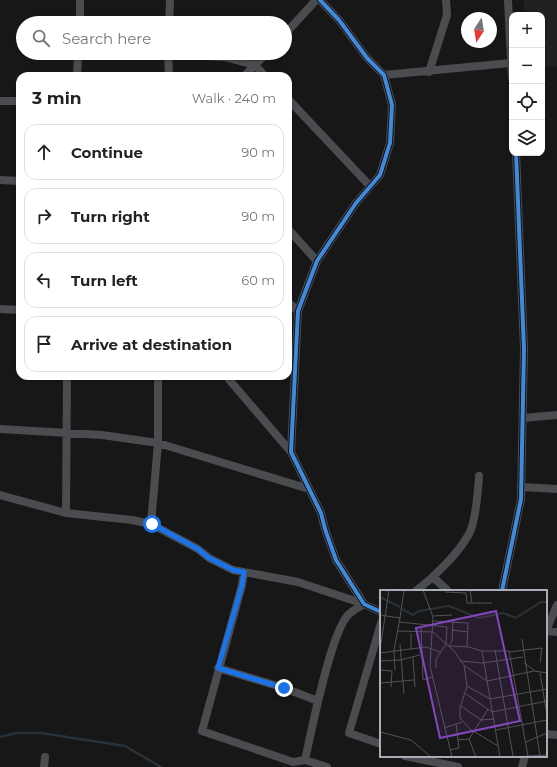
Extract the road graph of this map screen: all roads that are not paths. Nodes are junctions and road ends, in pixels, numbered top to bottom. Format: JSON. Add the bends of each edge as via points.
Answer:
{"nodes":[{"id":1,"x":80,"y":0,"type":"edge"},
{"id":2,"x":170,"y":0,"type":"edge"},
{"id":3,"x":316,"y":0,"type":"edge"},
{"id":4,"x":320,"y":0,"type":"edge"},
{"id":5,"x":446,"y":0,"type":"edge"},
{"id":6,"x":508,"y":0,"type":"edge"},
{"id":7,"x":80,"y":16,"type":"edge"},
{"id":8,"x":169,"y":16,"type":"edge"},
{"id":9,"x":292,"y":26,"type":"edge"},
{"id":10,"x":510,"y":48,"type":"edge"},
{"id":11,"x":78,"y":60,"type":"edge"},
{"id":12,"x":168,"y":60,"type":"edge"},
{"id":13,"x":236,"y":60,"type":"edge"},
{"id":14,"x":260,"y":60,"type":"edge"},
{"id":15,"x":509,"y":63,"type":"edge"},
{"id":16,"x":255,"y":65,"type":"junction"},
{"id":17,"x":77,"y":72,"type":"edge"},
{"id":18,"x":169,"y":72,"type":"edge"},
{"id":19,"x":248,"y":72,"type":"edge"},
{"id":20,"x":261,"y":72,"type":"edge"},
{"id":21,"x":429,"y":72,"type":"junction"},
{"id":22,"x":384,"y":75,"type":"junction"},
{"id":23,"x":0,"y":101,"type":"edge"},
{"id":24,"x":16,"y":102,"type":"edge"},
{"id":25,"x":292,"y":103,"type":"edge"},
{"id":26,"x":516,"y":156,"type":"edge"},
{"id":27,"x":0,"y":180,"type":"edge"},
{"id":28,"x":16,"y":181,"type":"edge"},
{"id":29,"x":370,"y":186,"type":"junction"},
{"id":30,"x":292,"y":233,"type":"edge"},
{"id":31,"x":317,"y":261,"type":"junction"},
{"id":32,"x":292,"y":306,"type":"edge"},
{"id":33,"x":0,"y":309,"type":"edge"},
{"id":34,"x":16,"y":310,"type":"edge"},
{"id":35,"x":298,"y":311,"type":"junction"},
{"id":36,"x":67,"y":380,"type":"edge"},
{"id":37,"x":158,"y":380,"type":"edge"},
{"id":38,"x":229,"y":380,"type":"edge"},
{"id":39,"x":557,"y":415,"type":"edge"},
{"id":40,"x":523,"y":418,"type":"junction"},
{"id":41,"x":0,"y":429,"type":"edge"},
{"id":42,"x":66,"y":432,"type":"junction"},
{"id":43,"x":158,"y":442,"type":"junction"},
{"id":44,"x":291,"y":452,"type":"junction"},
{"id":45,"x":479,"y":476,"type":"dead end"},
{"id":46,"x":521,"y":487,"type":"junction"},
{"id":47,"x":309,"y":489,"type":"junction"},
{"id":48,"x":557,"y":489,"type":"edge"},
{"id":49,"x":0,"y":495,"type":"edge"},
{"id":50,"x":66,"y":513,"type":"junction"},
{"id":51,"x":152,"y":524,"type":"junction"},
{"id":52,"x":244,"y":572,"type":"junction"},
{"id":53,"x":434,"y":578,"type":"junction"},
{"id":54,"x":417,"y":590,"type":"edge"},
{"id":55,"x":447,"y":590,"type":"edge"},
{"id":56,"x":502,"y":590,"type":"edge"},
{"id":57,"x":364,"y":604,"type":"junction"},
{"id":58,"x":557,"y":605,"type":"edge"},
{"id":59,"x":380,"y":612,"type":"edge"},
{"id":60,"x":380,"y":626,"type":"edge"},
{"id":61,"x":547,"y":629,"type":"edge"},
{"id":62,"x":547,"y":631,"type":"edge"},
{"id":63,"x":557,"y":632,"type":"edge"},
{"id":64,"x":218,"y":668,"type":"junction"},
{"id":65,"x":318,"y":701,"type":"junction"},
{"id":66,"x":547,"y":734,"type":"edge"},
{"id":67,"x":557,"y":735,"type":"edge"},
{"id":68,"x":380,"y":744,"type":"edge"},
{"id":69,"x":45,"y":757,"type":"dead end"},
{"id":70,"x":411,"y":757,"type":"edge"},
{"id":71,"x":525,"y":757,"type":"edge"},
{"id":72,"x":305,"y":760,"type":"junction"},
{"id":73,"x":441,"y":762,"type":"edge"},
{"id":74,"x":44,"y":767,"type":"edge"},
{"id":75,"x":327,"y":767,"type":"edge"},
{"id":76,"x":458,"y":767,"type":"edge"},
{"id":77,"x":522,"y":767,"type":"edge"}],
"edges":[{"from":1,"to":7,"type":"street"},
{"from":2,"to":8,"type":"street"},
{"from":3,"to":9,"type":"street"},
{"from":4,"to":22,"type":"street"},
{"from":5,"to":21,"type":"street","via":[[447,15]]},
{"from":6,"to":10,"type":"street"},
{"from":11,"to":17,"type":"street"},
{"from":12,"to":18,"type":"street"},
{"from":13,"to":16,"type":"street"},
{"from":14,"to":16,"type":"street"},
{"from":15,"to":21,"type":"street"},
{"from":16,"to":19,"type":"street"},
{"from":16,"to":20,"type":"street"},
{"from":21,"to":22,"type":"street"},
{"from":22,"to":29,"type":"street","via":[[392,105],[390,143],[380,175]]},
{"from":23,"to":24,"type":"street"},
{"from":25,"to":29,"type":"street"},
{"from":26,"to":40,"type":"street","via":[[524,349]]},
{"from":27,"to":28,"type":"street"},
{"from":29,"to":31,"type":"street"},
{"from":30,"to":31,"type":"street"},
{"from":31,"to":35,"type":"street"},
{"from":32,"to":35,"type":"street"},
{"from":33,"to":34,"type":"street"},
{"from":35,"to":44,"type":"street"},
{"from":36,"to":42,"type":"street"},
{"from":37,"to":43,"type":"street"},
{"from":38,"to":44,"type":"street"},
{"from":39,"to":40,"type":"street"},
{"from":40,"to":46,"type":"street"},
{"from":41,"to":42,"type":"street"},
{"from":42,"to":43,"type":"street"},
{"from":42,"to":50,"type":"street"},
{"from":43,"to":47,"type":"street"},
{"from":43,"to":51,"type":"street"},
{"from":44,"to":47,"type":"street"},
{"from":45,"to":53,"type":"street","via":[[478,501],[470,534]]},
{"from":46,"to":48,"type":"street"},
{"from":46,"to":56,"type":"street","via":[[517,522]]},
{"from":47,"to":57,"type":"street","via":[[321,513],[336,560]]},
{"from":49,"to":50,"type":"street"},
{"from":50,"to":51,"type":"street"},
{"from":51,"to":52,"type":"street","via":[[215,561],[233,570]]},
{"from":52,"to":57,"type":"street","via":[[298,582]]},
{"from":52,"to":64,"type":"street"},
{"from":53,"to":54,"type":"street"},
{"from":53,"to":55,"type":"street"},
{"from":57,"to":59,"type":"street"},
{"from":57,"to":65,"type":"street","via":[[348,615],[339,632]]},
{"from":58,"to":61,"type":"street"},
{"from":60,"to":68,"type":"street","via":[[349,733]]},
{"from":62,"to":63,"type":"street"},
{"from":64,"to":65,"type":"street"},
{"from":64,"to":72,"type":"street","via":[[202,731],[293,762]]},
{"from":65,"to":72,"type":"street"},
{"from":66,"to":67,"type":"street"},
{"from":69,"to":74,"type":"street"},
{"from":70,"to":73,"type":"street"},
{"from":71,"to":77,"type":"street"},
{"from":72,"to":75,"type":"street"},
{"from":73,"to":76,"type":"street"}]}
